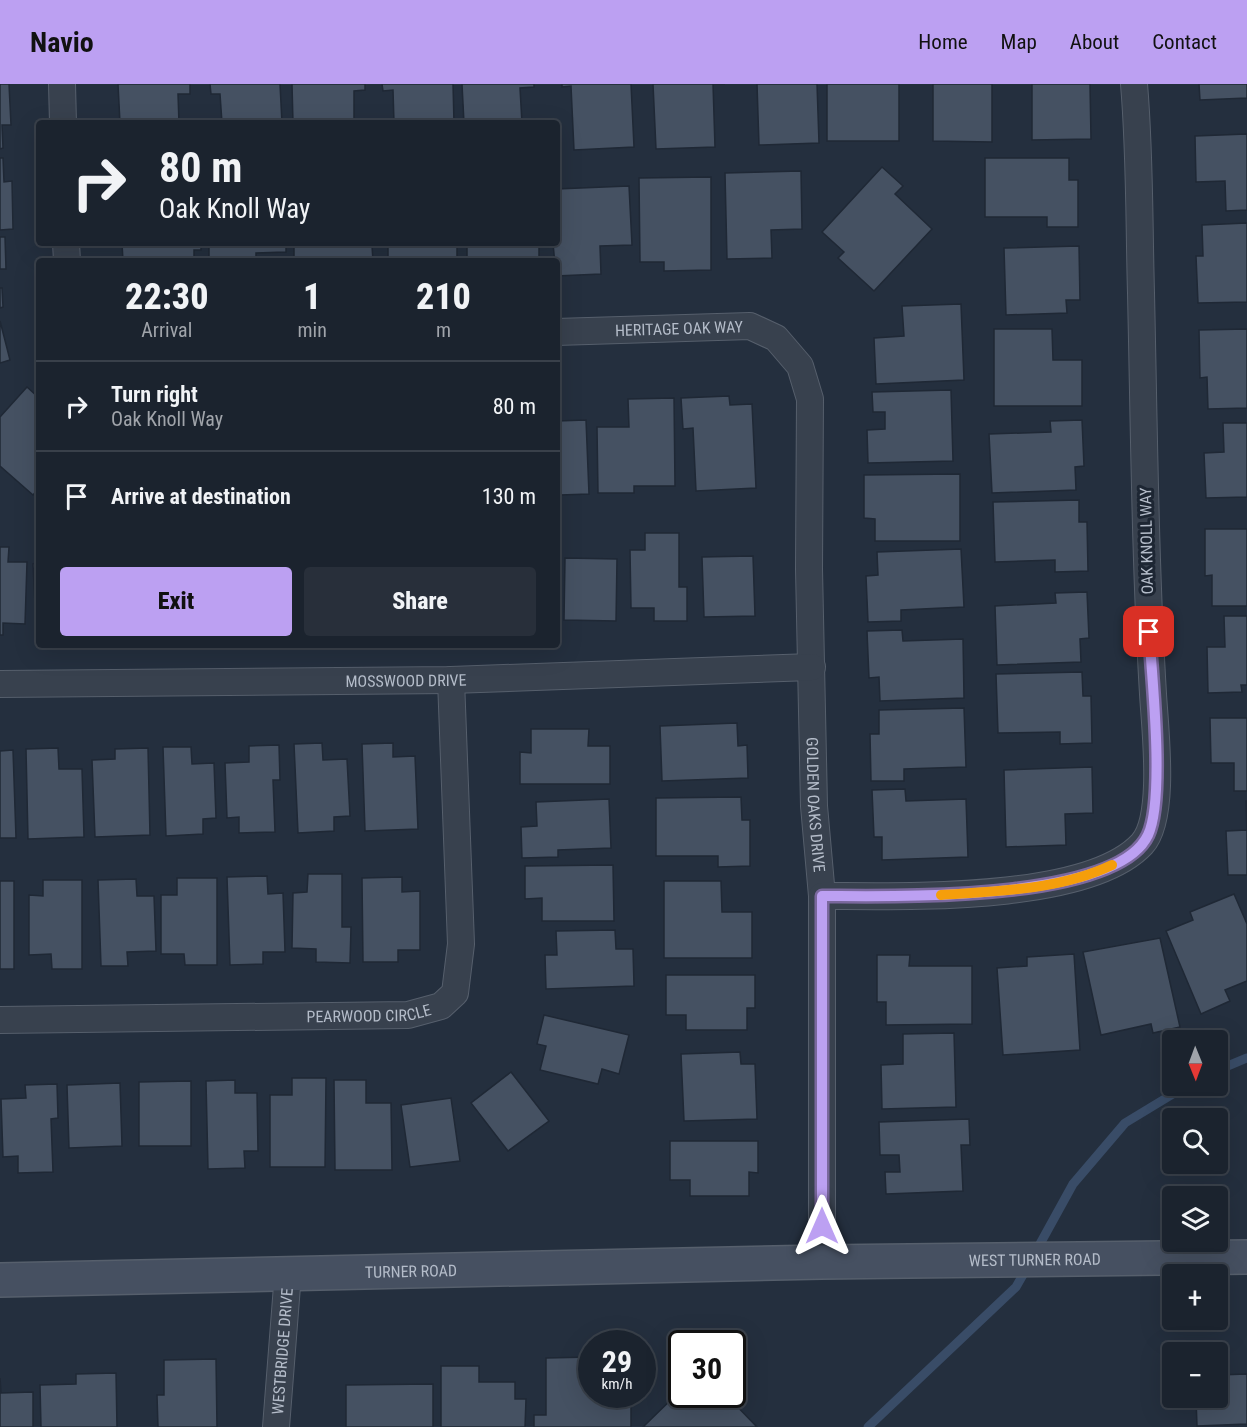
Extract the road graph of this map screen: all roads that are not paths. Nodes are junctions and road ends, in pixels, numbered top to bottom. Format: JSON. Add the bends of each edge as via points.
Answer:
{"nodes":[{"id":1,"x":62,"y":84,"type":"edge"},
{"id":2,"x":1134,"y":84,"type":"edge"},
{"id":3,"x":63,"y":120,"type":"edge"},
{"id":4,"x":560,"y":332,"type":"edge"},
{"id":5,"x":810,"y":457,"type":"joint"},
{"id":6,"x":812,"y":667,"type":"junction"},
{"id":7,"x":452,"y":680,"type":"junction"},
{"id":8,"x":0,"y":684,"type":"edge"},
{"id":9,"x":822,"y":896,"type":"junction"},
{"id":10,"x":0,"y":1020,"type":"edge"},
{"id":11,"x":1247,"y":1257,"type":"edge"},
{"id":12,"x":822,"y":1262,"type":"junction"},
{"id":13,"x":288,"y":1274,"type":"junction"},
{"id":14,"x":0,"y":1280,"type":"edge"},
{"id":15,"x":276,"y":1427,"type":"edge"}],
"edges":[{"from":1,"to":3,"type":"street"},
{"from":2,"to":9,"type":"street","name":"OAK KNOLL WAY","via":[[1147,590],[1155,738],[1155,812],[1148,835],[1125,859],[1097,872],[1015,890],[931,896]]},
{"from":4,"to":5,"type":"street","name":"HERITAGE OAK WAY","via":[[750,326],[776,338],[800,366],[810,399]]},
{"from":5,"to":6,"type":"street","name":"GOLDEN OAKS DRIVE"},
{"from":6,"to":7,"type":"street","name":"MOSSWOOD DRIVE"},
{"from":6,"to":9,"type":"street","name":"GOLDEN OAKS DRIVE","via":[[814,807]]},
{"from":7,"to":8,"type":"street","name":"MOSSWOOD DRIVE"},
{"from":7,"to":10,"type":"street","name":"PEARWOOD CIRCLE","via":[[461,944],[455,993],[441,1006],[408,1015]]},
{"from":9,"to":12,"type":"street","name":"GOLDEN OAKS DRIVE"},
{"from":11,"to":12,"type":"main road","name":"WEST TURNER ROAD"},
{"from":12,"to":13,"type":"main road","name":"TURNER ROAD"},
{"from":13,"to":14,"type":"main road","name":"TURNER ROAD"},
{"from":13,"to":15,"type":"street","name":"WESTBRIDGE DRIVE"}]}
